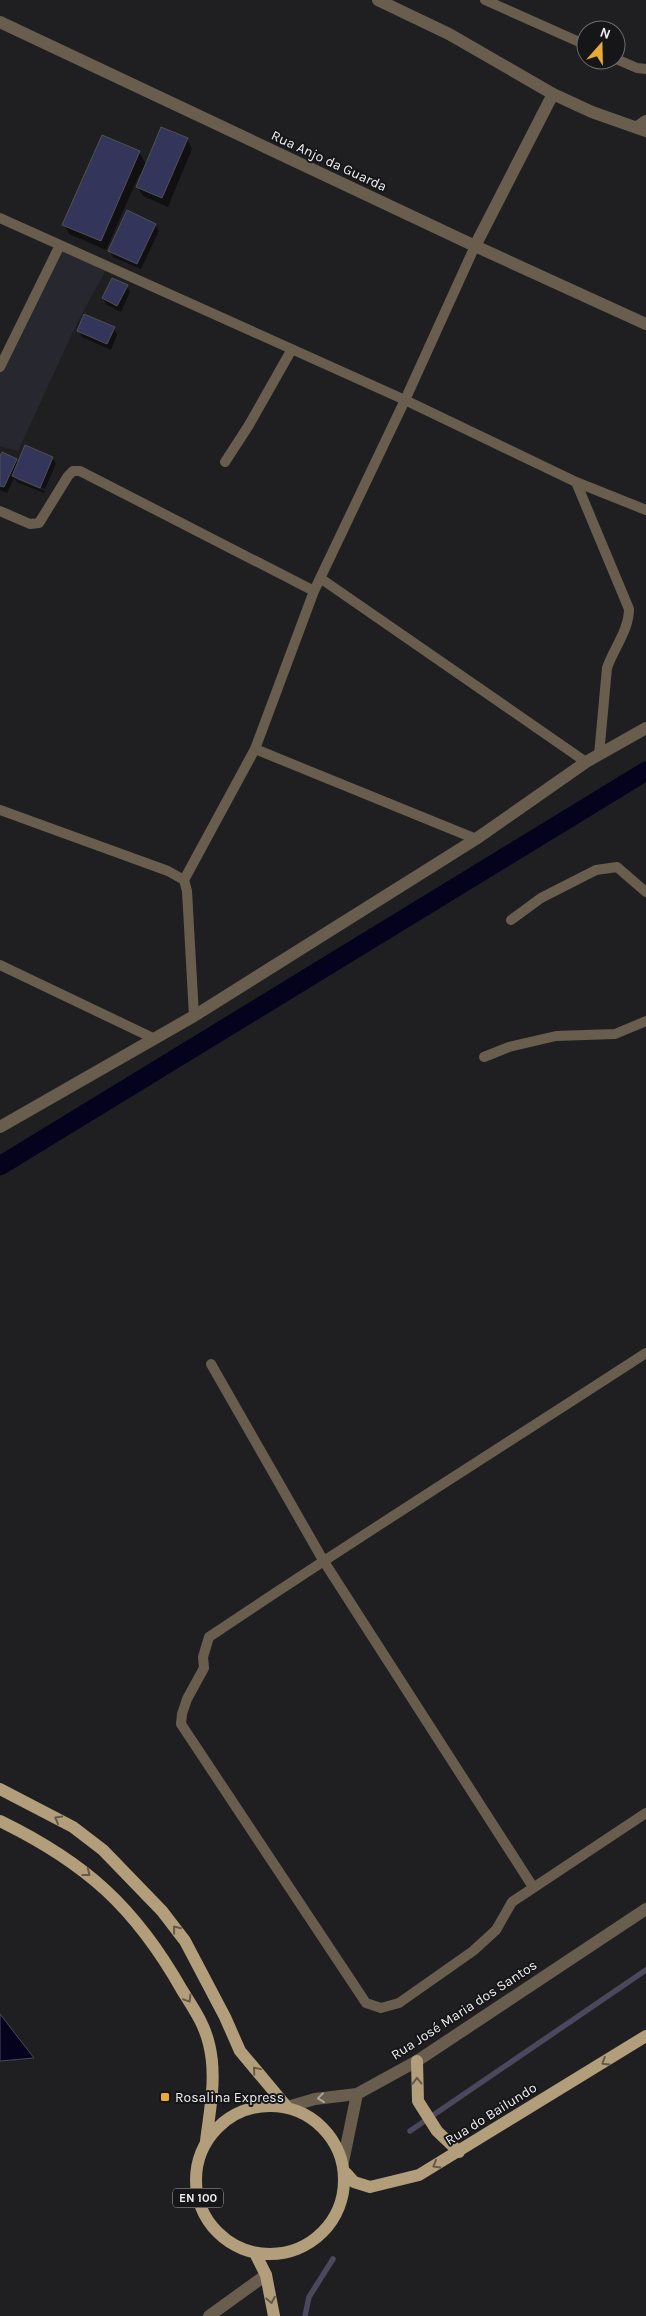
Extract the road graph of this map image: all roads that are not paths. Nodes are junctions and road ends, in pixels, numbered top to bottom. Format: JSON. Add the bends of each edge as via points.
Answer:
{"nodes":[{"id":1,"x":378,"y":0,"type":"edge"},
{"id":2,"x":485,"y":0,"type":"edge"},
{"id":3,"x":0,"y":22,"type":"edge"},
{"id":4,"x":576,"y":41,"type":"edge"},
{"id":5,"x":626,"y":63,"type":"edge"},
{"id":6,"x":646,"y":69,"type":"edge"},
{"id":7,"x":553,"y":94,"type":"junction"},
{"id":8,"x":643,"y":126,"type":"edge"},
{"id":9,"x":0,"y":218,"type":"edge"},
{"id":10,"x":60,"y":245,"type":"junction"},
{"id":11,"x":475,"y":246,"type":"junction"},
{"id":12,"x":646,"y":324,"type":"edge"},
{"id":13,"x":292,"y":349,"type":"junction"},
{"id":14,"x":0,"y":367,"type":"edge"},
{"id":15,"x":405,"y":400,"type":"junction"},
{"id":16,"x":225,"y":462,"type":"dead end"},
{"id":17,"x":576,"y":482,"type":"junction"},
{"id":18,"x":646,"y":510,"type":"edge"},
{"id":19,"x":0,"y":511,"type":"edge"},
{"id":20,"x":320,"y":578,"type":"junction"},
{"id":21,"x":314,"y":591,"type":"junction"},
{"id":22,"x":646,"y":728,"type":"edge"},
{"id":23,"x":256,"y":749,"type":"junction"},
{"id":24,"x":599,"y":755,"type":"junction"},
{"id":25,"x":586,"y":762,"type":"junction"},
{"id":26,"x":0,"y":810,"type":"edge"},
{"id":27,"x":476,"y":839,"type":"junction"},
{"id":28,"x":184,"y":880,"type":"junction"},
{"id":29,"x":646,"y":892,"type":"edge"},
{"id":30,"x":512,"y":920,"type":"dead end"},
{"id":31,"x":0,"y":965,"type":"edge"},
{"id":32,"x":194,"y":1016,"type":"junction"},
{"id":33,"x":646,"y":1020,"type":"edge"},
{"id":34,"x":155,"y":1039,"type":"junction"},
{"id":35,"x":484,"y":1056,"type":"dead end"},
{"id":36,"x":0,"y":1127,"type":"edge"},
{"id":37,"x":646,"y":1353,"type":"edge"},
{"id":38,"x":211,"y":1364,"type":"dead end"},
{"id":39,"x":323,"y":1560,"type":"junction"},
{"id":40,"x":0,"y":1789,"type":"edge"},
{"id":41,"x":646,"y":1813,"type":"edge"},
{"id":42,"x":0,"y":1821,"type":"edge"},
{"id":43,"x":533,"y":1887,"type":"junction"},
{"id":44,"x":646,"y":1909,"type":"edge"},
{"id":45,"x":646,"y":2036,"type":"edge"},
{"id":46,"x":417,"y":2061,"type":"junction"},
{"id":47,"x":357,"y":2094,"type":"junction"},
{"id":48,"x":287,"y":2107,"type":"junction"},
{"id":49,"x":206,"y":2142,"type":"junction"},
{"id":50,"x":459,"y":2152,"type":"junction"},
{"id":51,"x":344,"y":2168,"type":"junction"},
{"id":52,"x":255,"y":2253,"type":"junction"},
{"id":53,"x":266,"y":2275,"type":"junction"},
{"id":54,"x":209,"y":2316,"type":"edge"},
{"id":55,"x":274,"y":2316,"type":"edge"}],
"edges":[{"from":1,"to":7,"type":"street","via":[[449,34]]},
{"from":2,"to":4,"type":"lane"},
{"from":3,"to":11,"type":"street","name":"Rua Anjo da Guarda"},
{"from":5,"to":6,"type":"lane"},
{"from":7,"to":8,"type":"street","via":[[592,112]]},
{"from":7,"to":11,"type":"street"},
{"from":9,"to":10,"type":"lane"},
{"from":10,"to":13,"type":"lane"},
{"from":10,"to":14,"type":"lane"},
{"from":11,"to":12,"type":"street","name":"Rua Anjo da Guarda"},
{"from":11,"to":15,"type":"lane"},
{"from":13,"to":15,"type":"lane"},
{"from":13,"to":16,"type":"lane"},
{"from":15,"to":17,"type":"lane"},
{"from":15,"to":20,"type":"lane"},
{"from":17,"to":18,"type":"lane"},
{"from":17,"to":24,"type":"lane","via":[[629,610],[629,621],[608,668]]},
{"from":19,"to":21,"type":"lane","via":[[30,524],[39,523],[68,476],[80,471]]},
{"from":20,"to":21,"type":"lane"},
{"from":20,"to":25,"type":"lane"},
{"from":21,"to":23,"type":"lane"},
{"from":22,"to":24,"type":"street"},
{"from":23,"to":27,"type":"lane"},
{"from":23,"to":28,"type":"lane"},
{"from":24,"to":25,"type":"street"},
{"from":25,"to":27,"type":"street"},
{"from":26,"to":28,"type":"lane","via":[[168,871]]},
{"from":27,"to":32,"type":"street"},
{"from":28,"to":32,"type":"lane"},
{"from":29,"to":30,"type":"lane","via":[[617,867],[596,870],[541,898]]},
{"from":31,"to":34,"type":"lane"},
{"from":32,"to":34,"type":"street"},
{"from":33,"to":35,"type":"lane","via":[[615,1034],[556,1036]]},
{"from":34,"to":36,"type":"street"},
{"from":37,"to":39,"type":"lane"},
{"from":38,"to":39,"type":"lane"},
{"from":39,"to":43,"type":"lane"},
{"from":39,"to":43,"type":"lane","via":[[209,1637],[203,1657],[204,1668],[187,1699],[181,1724],[366,2003],[381,2008],[399,2003],[473,1951],[496,1930],[512,1902]]},
{"from":48,"to":40,"type":"main road","number":"EN 100","one_way":true,"via":[[240,2051],[185,1941],[162,1911],[103,1850],[72,1828]]},
{"from":41,"to":43,"type":"lane"},
{"from":42,"to":49,"type":"main road","number":"EN 100","one_way":true,"via":[[68,1858],[97,1881],[149,1937],[168,1965],[200,2018],[209,2043],[213,2087]]},
{"from":44,"to":46,"type":"street","name":"Rua José Maria dos Santos"},
{"from":45,"to":50,"type":"main road","name":"Rua do Bailundo","one_way":true},
{"from":46,"to":47,"type":"street","name":"Rua José Maria dos Santos"},
{"from":50,"to":46,"type":"main road","one_way":true,"via":[[437,2131],[418,2101]]},
{"from":47,"to":48,"type":"street","name":"Rua José Maria dos Santos","one_way":true,"via":[[315,2098]]},
{"from":47,"to":51,"type":"street"},
{"from":48,"to":49,"type":"main road","number":"EN 100","via":[[263,2106],[241,2111],[221,2124]]},
{"from":48,"to":51,"type":"main road","number":"EN 100","via":[[316,2122],[337,2147]]},
{"from":49,"to":52,"type":"main road","number":"EN 100","via":[[198,2160],[195,2180],[198,2200],[206,2218],[219,2234],[236,2246]]},
{"from":50,"to":51,"type":"main road","name":"Rua do Bailundo","one_way":true,"via":[[419,2175],[370,2187],[354,2182]]},
{"from":51,"to":52,"type":"main road","number":"EN 100","via":[[343,2194],[338,2212],[327,2228],[314,2240],[289,2252]]},
{"from":52,"to":53,"type":"main road"},
{"from":53,"to":54,"type":"street"},
{"from":53,"to":55,"type":"main road","one_way":true}]}
